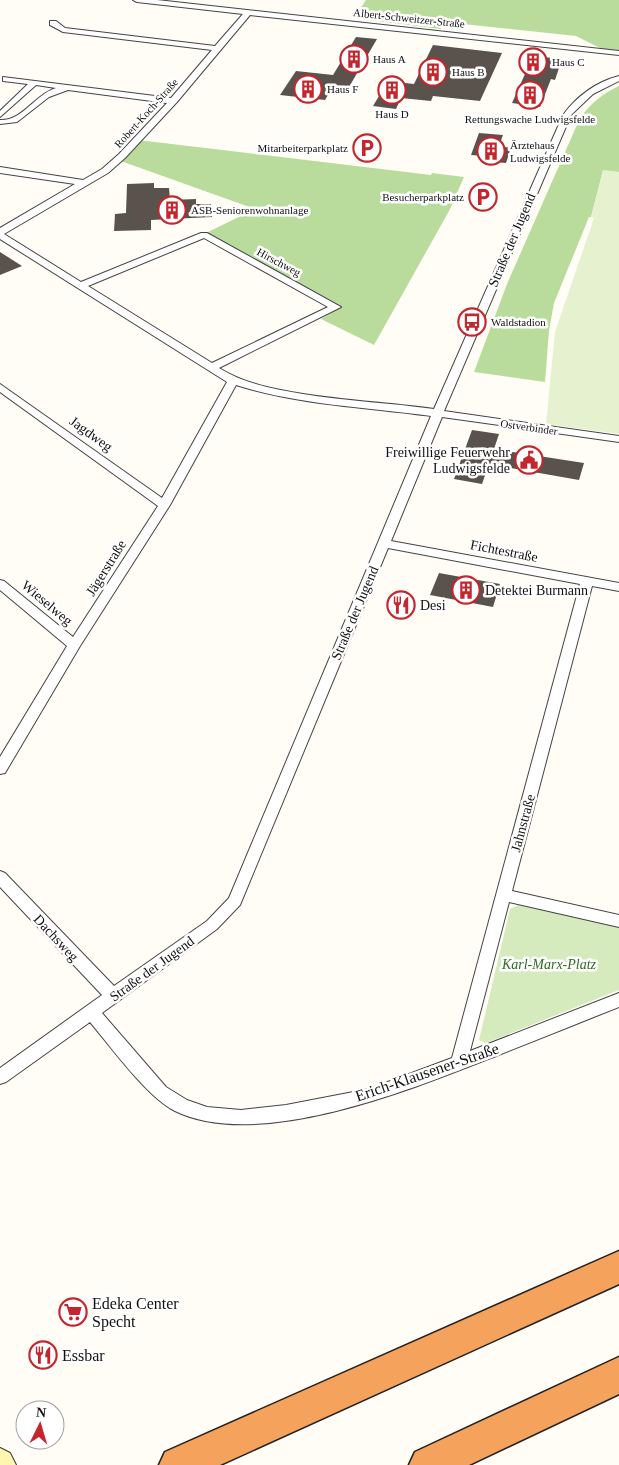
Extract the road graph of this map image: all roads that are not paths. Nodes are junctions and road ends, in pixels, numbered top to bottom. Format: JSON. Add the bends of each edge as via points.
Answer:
{"nodes":[{"id":1,"x":137,"y":0,"type":"edge"},
{"id":2,"x":248,"y":12,"type":"junction"},
{"id":3,"x":53,"y":23,"type":"dead end"},
{"id":4,"x":218,"y":49,"type":"junction"},
{"id":5,"x":619,"y":53,"type":"edge"},
{"id":6,"x":619,"y":78,"type":"edge"},
{"id":7,"x":6,"y":79,"type":"dead end"},
{"id":8,"x":34,"y":83,"type":"junction"},
{"id":9,"x":69,"y":87,"type":"junction"},
{"id":10,"x":173,"y":101,"type":"junction"},
{"id":11,"x":0,"y":115,"type":"edge"},
{"id":12,"x":0,"y":122,"type":"edge"},
{"id":13,"x":0,"y":170,"type":"edge"},
{"id":14,"x":83,"y":183,"type":"junction"},
{"id":15,"x":0,"y":234,"type":"edge"},
{"id":16,"x":81,"y":285,"type":"junction"},
{"id":17,"x":210,"y":368,"type":"junction"},
{"id":18,"x":233,"y":382,"type":"junction"},
{"id":19,"x":0,"y":387,"type":"edge"},
{"id":20,"x":439,"y":414,"type":"junction"},
{"id":21,"x":619,"y":440,"type":"edge"},
{"id":22,"x":164,"y":505,"type":"junction"},
{"id":23,"x":384,"y":544,"type":"junction"},
{"id":24,"x":587,"y":582,"type":"junction"},
{"id":25,"x":0,"y":584,"type":"edge"},
{"id":26,"x":619,"y":588,"type":"edge"},
{"id":27,"x":74,"y":646,"type":"junction"},
{"id":28,"x":0,"y":769,"type":"edge"},
{"id":29,"x":0,"y":878,"type":"edge"},
{"id":30,"x":504,"y":895,"type":"junction"},
{"id":31,"x":619,"y":921,"type":"edge"},
{"id":32,"x":114,"y":997,"type":"junction"},
{"id":33,"x":619,"y":1000,"type":"edge"},
{"id":34,"x":91,"y":1012,"type":"junction"},
{"id":35,"x":459,"y":1064,"type":"junction"},
{"id":36,"x":0,"y":1076,"type":"edge"},
{"id":37,"x":619,"y":1267,"type":"edge"},
{"id":38,"x":619,"y":1375,"type":"edge"},
{"id":39,"x":178,"y":1465,"type":"edge"},
{"id":40,"x":428,"y":1465,"type":"edge"}],
"edges":[{"from":1,"to":2,"type":"street","name":"Albert-Schweitzer-Straße"},
{"from":2,"to":4,"type":"street","name":"Robert-Koch-Straße"},
{"from":2,"to":5,"type":"street","name":"Albert-Schweitzer-Straße"},
{"from":3,"to":4,"type":"street","via":[[63,30]]},
{"from":4,"to":10,"type":"street","name":"Robert-Koch-Straße"},
{"from":6,"to":20,"type":"street","name":"Straße der Jugend","via":[[581,99],[567,115]]},
{"from":7,"to":8,"type":"street"},
{"from":8,"to":9,"type":"street"},
{"from":8,"to":11,"type":"street"},
{"from":9,"to":10,"type":"street"},
{"from":9,"to":12,"type":"street","via":[[45,95],[19,120]]},
{"from":10,"to":14,"type":"street","name":"Robert-Koch-Straße","via":[[122,156]]},
{"from":13,"to":14,"type":"street"},
{"from":14,"to":15,"type":"street","name":"Robert-Koch-Straße"},
{"from":15,"to":16,"type":"street"},
{"from":16,"to":17,"type":"street"},
{"from":16,"to":17,"type":"street","name":"Hirschweg","via":[[204,235],[336,307]]},
{"from":17,"to":18,"type":"street"},
{"from":18,"to":20,"type":"street","via":[[335,402]]},
{"from":18,"to":22,"type":"street","name":"Jägerstraße"},
{"from":19,"to":22,"type":"street","name":"Jagdweg"},
{"from":20,"to":21,"type":"street","name":"Ostverbinder"},
{"from":20,"to":23,"type":"street","name":"Straße der Jugend"},
{"from":22,"to":27,"type":"street","name":"Jägerstraße"},
{"from":23,"to":24,"type":"street","name":"Fichtestraße"},
{"from":23,"to":32,"type":"street","name":"Straße der Jugend","via":[[235,901],[212,925]]},
{"from":24,"to":26,"type":"street","name":"Fichtestraße"},
{"from":24,"to":30,"type":"street","name":"Jahnstraße"},
{"from":25,"to":27,"type":"street","name":"Wieselweg"},
{"from":27,"to":28,"type":"street","name":"Jägerstraße"},
{"from":29,"to":32,"type":"street","name":"Dachsweg"},
{"from":30,"to":31,"type":"street"},
{"from":30,"to":35,"type":"street","name":"Jahnstraße"},
{"from":32,"to":34,"type":"street","name":"Straße der Jugend"},
{"from":33,"to":35,"type":"street","name":"Erich-Klausener-Straße"},
{"from":34,"to":35,"type":"street","name":"Erich-Klausener-Straße","via":[[160,1092],[181,1106],[207,1115],[241,1118],[277,1114],[369,1096]]},
{"from":34,"to":36,"type":"street","name":"Straße der Jugend"},
{"from":37,"to":39,"type":"highway"},
{"from":38,"to":40,"type":"highway"}]}
